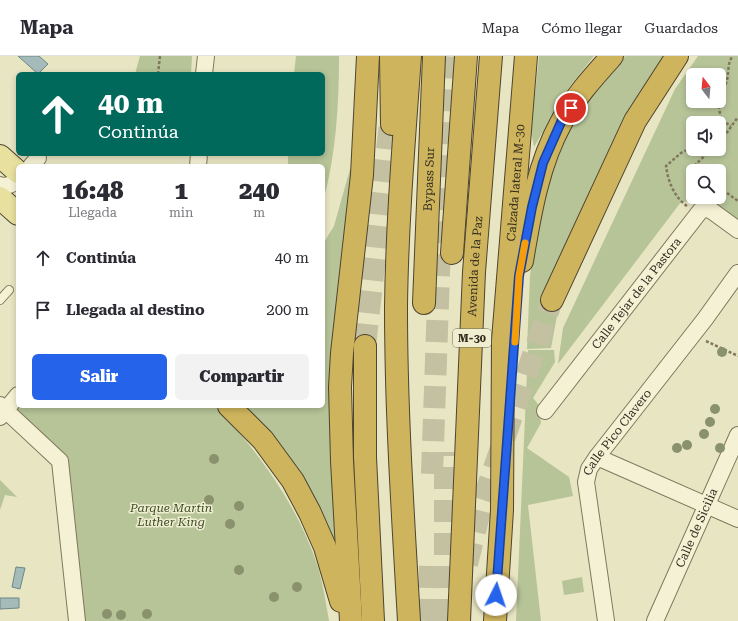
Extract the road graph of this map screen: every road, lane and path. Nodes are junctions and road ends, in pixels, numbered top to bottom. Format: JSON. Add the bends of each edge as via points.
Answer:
{"nodes":[{"id":1,"x":160,"y":56,"type":"edge"},
{"id":2,"x":206,"y":56,"type":"edge"},
{"id":3,"x":368,"y":56,"type":"edge"},
{"id":4,"x":391,"y":56,"type":"edge"},
{"id":5,"x":410,"y":56,"type":"edge"},
{"id":6,"x":434,"y":56,"type":"edge"},
{"id":7,"x":466,"y":56,"type":"edge"},
{"id":8,"x":491,"y":56,"type":"edge"},
{"id":9,"x":526,"y":56,"type":"edge"},
{"id":10,"x":612,"y":56,"type":"edge"},
{"id":11,"x":677,"y":56,"type":"edge"},
{"id":12,"x":732,"y":56,"type":"edge"},
{"id":13,"x":158,"y":72,"type":"edge"},
{"id":14,"x":204,"y":72,"type":"edge"},
{"id":15,"x":726,"y":83,"type":"edge"},
{"id":16,"x":720,"y":108,"type":"edge"},
{"id":17,"x":738,"y":117,"type":"edge"},
{"id":18,"x":731,"y":126,"type":"junction"},
{"id":19,"x":726,"y":134,"type":"edge"},
{"id":20,"x":686,"y":150,"type":"edge"},
{"id":21,"x":0,"y":156,"type":"edge"},
{"id":22,"x":705,"y":156,"type":"edge"},
{"id":23,"x":696,"y":164,"type":"edge"},
{"id":24,"x":16,"y":170,"type":"edge"},
{"id":25,"x":16,"y":181,"type":"edge"},
{"id":26,"x":0,"y":185,"type":"edge"},
{"id":27,"x":726,"y":192,"type":"edge"},
{"id":28,"x":401,"y":196,"type":"junction"},
{"id":29,"x":0,"y":198,"type":"edge"},
{"id":30,"x":738,"y":201,"type":"edge"},
{"id":31,"x":16,"y":212,"type":"edge"},
{"id":32,"x":698,"y":214,"type":"junction"},
{"id":33,"x":738,"y":230,"type":"edge"},
{"id":34,"x":452,"y":253,"type":"dead end"},
{"id":35,"x":738,"y":273,"type":"edge"},
{"id":36,"x":10,"y":290,"type":"dead end"},
{"id":37,"x":0,"y":300,"type":"edge"},
{"id":38,"x":552,"y":300,"type":"tunnel mouth"},
{"id":39,"x":424,"y":303,"type":"dead end"},
{"id":40,"x":693,"y":335,"type":"junction"},
{"id":41,"x":365,"y":346,"type":"tunnel mouth"},
{"id":42,"x":738,"y":356,"type":"edge"},
{"id":43,"x":16,"y":397,"type":"edge"},
{"id":44,"x":231,"y":408,"type":"edge"},
{"id":45,"x":2,"y":411,"type":"edge"},
{"id":46,"x":545,"y":411,"type":"dead end"},
{"id":47,"x":738,"y":435,"type":"edge"},
{"id":48,"x":597,"y":457,"type":"junction"},
{"id":49,"x":708,"y":505,"type":"junction"},
{"id":50,"x":502,"y":510,"type":"junction"},
{"id":51,"x":738,"y":519,"type":"edge"},
{"id":52,"x":77,"y":621,"type":"edge"},
{"id":53,"x":344,"y":621,"type":"edge"},
{"id":54,"x":351,"y":621,"type":"edge"},
{"id":55,"x":372,"y":621,"type":"edge"},
{"id":56,"x":408,"y":621,"type":"edge"},
{"id":57,"x":459,"y":621,"type":"edge"},
{"id":58,"x":495,"y":621,"type":"edge"},
{"id":59,"x":606,"y":621,"type":"edge"},
{"id":60,"x":655,"y":621,"type":"edge"}],
"edges":[{"from":1,"to":13,"type":"path"},
{"from":2,"to":14,"type":"street"},
{"from":3,"to":54,"type":"highway","via":[[362,175],[340,387]]},
{"from":4,"to":28,"type":"highway","via":[[392,119]]},
{"from":5,"to":28,"type":"highway"},
{"from":6,"to":39,"type":"highway","name":"Bypass Sur"},
{"from":7,"to":34,"type":"highway"},
{"from":8,"to":57,"type":"highway","name":"Avenida de la Paz","number":"M-30","via":[[474,272]]},
{"from":9,"to":50,"type":"highway","name":"Calzada lateral M-30","number":"M-30","via":[[503,340]]},
{"from":10,"to":50,"type":"highway","via":[[588,83],[562,120],[543,163],[532,207],[519,276]]},
{"from":11,"to":38,"type":"highway","via":[[635,121]]},
{"from":12,"to":15,"type":"path"},
{"from":16,"to":18,"type":"path","via":[[721,120]]},
{"from":17,"to":18,"type":"path"},
{"from":18,"to":19,"type":"path"},
{"from":20,"to":32,"type":"path","via":[[666,166],[668,179],[681,202]]},
{"from":21,"to":24,"type":"main road"},
{"from":22,"to":23,"type":"path"},
{"from":25,"to":26,"type":"street"},
{"from":27,"to":30,"type":"path"},
{"from":28,"to":56,"type":"highway","via":[[396,306],[398,432]]},
{"from":29,"to":31,"type":"main road"},
{"from":32,"to":33,"type":"street","via":[[701,210],[708,209]]},
{"from":32,"to":46,"type":"street","name":"Calle Tejar de la Pastora"},
{"from":35,"to":40,"type":"street","name":"Calle Pico Clavero"},
{"from":36,"to":37,"type":"lane"},
{"from":40,"to":42,"type":"path"},
{"from":40,"to":48,"type":"street","name":"Calle Pico Clavero"},
{"from":41,"to":55,"type":"highway","via":[[365,458]]},
{"from":43,"to":45,"type":"street"},
{"from":44,"to":53,"type":"highway","via":[[263,440],[293,481],[310,513],[325,547]]},
{"from":45,"to":52,"type":"street","via":[[60,461]]},
{"from":47,"to":49,"type":"street","name":"Calle de Sicilia"},
{"from":48,"to":49,"type":"street"},
{"from":48,"to":59,"type":"street","name":"Calle Pico Clavero","via":[[589,469],[586,482]]},
{"from":49,"to":51,"type":"street"},
{"from":49,"to":60,"type":"street","name":"Calle de Sicilia"},
{"from":50,"to":58,"type":"highway","name":"Calzada lateral M-30","number":"M-30"}]}
